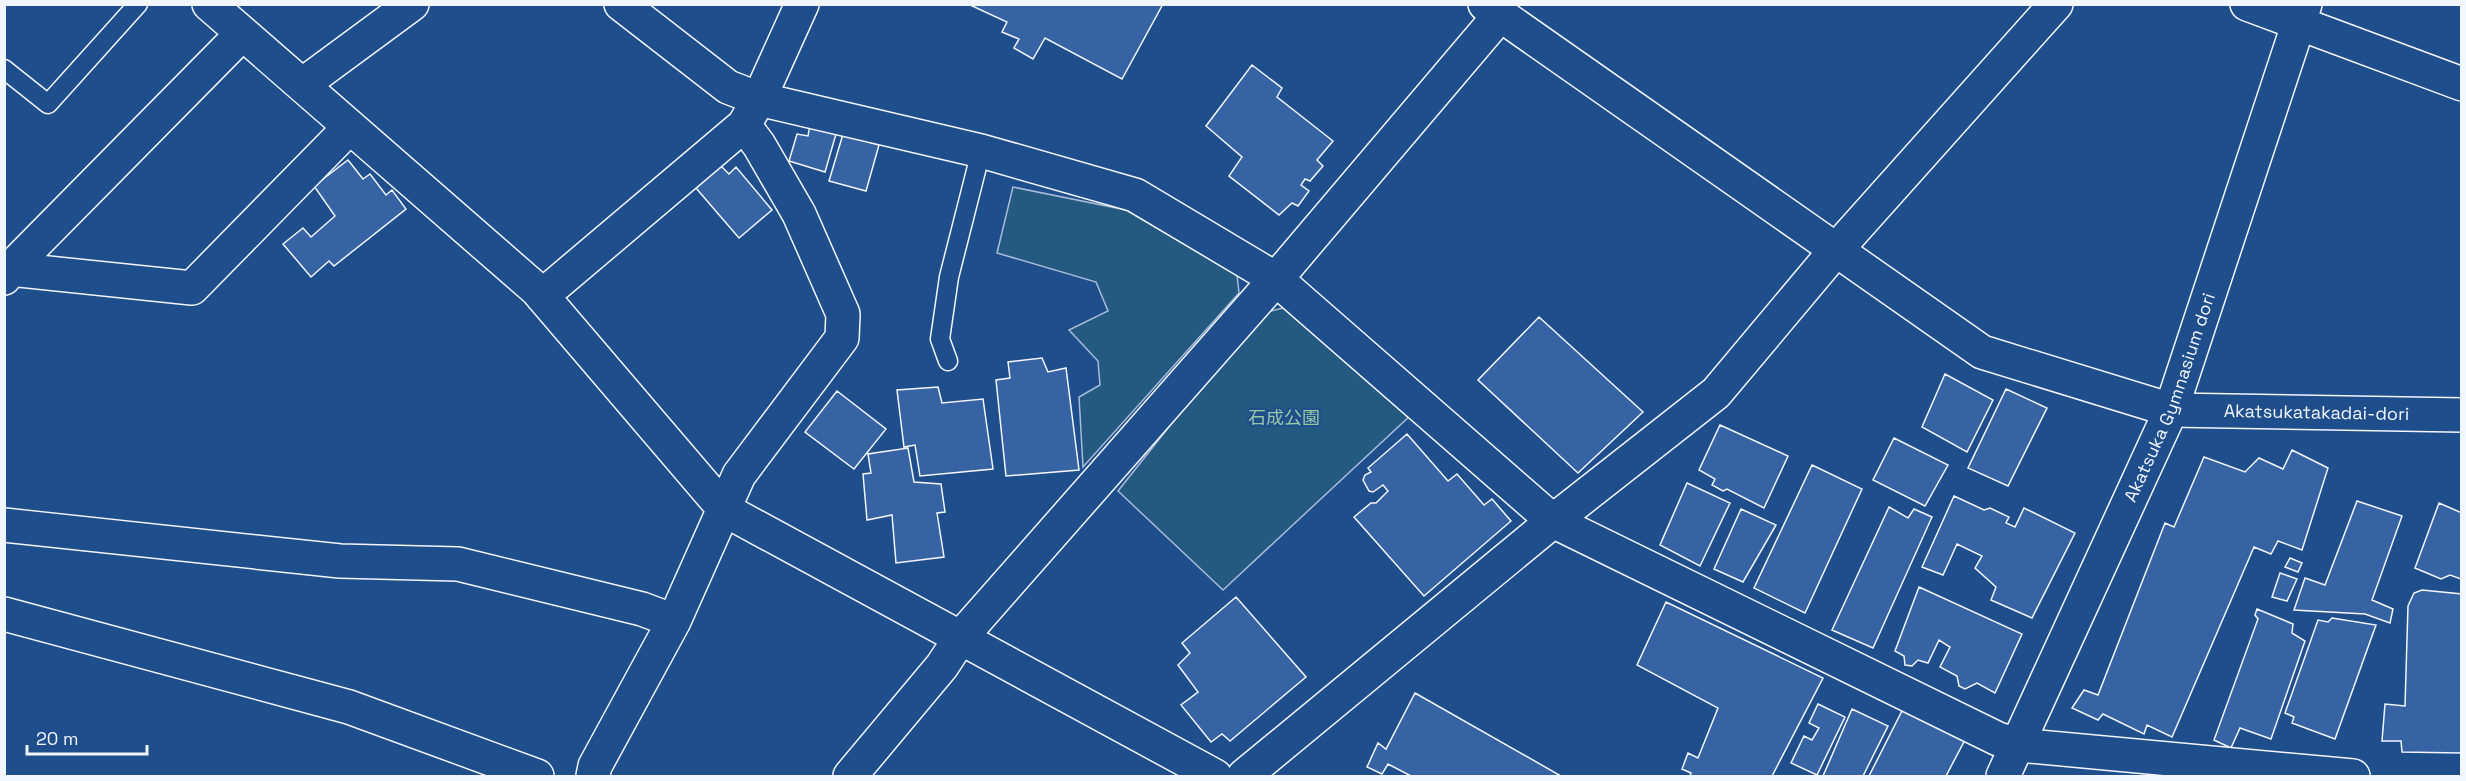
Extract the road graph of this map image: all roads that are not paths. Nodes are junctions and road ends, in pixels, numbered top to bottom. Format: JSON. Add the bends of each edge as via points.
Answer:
{"nodes":[{"id":1,"x":138,"y":4,"type":"edge"},
{"id":2,"x":209,"y":4,"type":"edge"},
{"id":3,"x":621,"y":4,"type":"edge"},
{"id":4,"x":802,"y":4,"type":"edge"},
{"id":5,"x":2056,"y":4,"type":"edge"},
{"id":6,"x":2247,"y":4,"type":"edge"},
{"id":7,"x":399,"y":8,"type":"edge"},
{"id":8,"x":1493,"y":10,"type":"edge"},
{"id":9,"x":2302,"y":15,"type":"edge"},
{"id":10,"x":242,"y":34,"type":"junction"},
{"id":11,"x":4,"y":69,"type":"edge"},
{"id":12,"x":2462,"y":84,"type":"edge"},
{"id":13,"x":302,"y":85,"type":"junction"},
{"id":14,"x":751,"y":112,"type":"junction"},
{"id":15,"x":350,"y":127,"type":"junction"},
{"id":16,"x":981,"y":151,"type":"junction"},
{"id":17,"x":1836,"y":250,"type":"junction"},
{"id":18,"x":7,"y":274,"type":"edge"},
{"id":19,"x":1276,"y":279,"type":"junction"},
{"id":20,"x":542,"y":296,"type":"junction"},
{"id":21,"x":948,"y":360,"type":"dead end"},
{"id":22,"x":2171,"y":410,"type":"junction"},
{"id":23,"x":2462,"y":415,"type":"edge"},
{"id":24,"x":724,"y":510,"type":"junction"},
{"id":25,"x":1553,"y":521,"type":"junction"},
{"id":26,"x":4,"y":525,"type":"edge"},
{"id":27,"x":4,"y":614,"type":"edge"},
{"id":28,"x":674,"y":621,"type":"junction"},
{"id":29,"x":962,"y":637,"type":"junction"},
{"id":30,"x":2018,"y":745,"type":"junction"},
{"id":31,"x":537,"y":777,"type":"edge"},
{"id":32,"x":593,"y":777,"type":"edge"},
{"id":33,"x":850,"y":777,"type":"edge"},
{"id":34,"x":1215,"y":777,"type":"edge"},
{"id":35,"x":1244,"y":777,"type":"edge"},
{"id":36,"x":2003,"y":777,"type":"edge"},
{"id":37,"x":2353,"y":777,"type":"edge"}],
"edges":[{"from":1,"to":11,"type":"lane","via":[[48,104]]},
{"from":2,"to":10,"type":"street"},
{"from":3,"to":14,"type":"street","via":[[728,87]]},
{"from":4,"to":14,"type":"street"},
{"from":5,"to":17,"type":"street"},
{"from":6,"to":9,"type":"street"},
{"from":7,"to":13,"type":"street"},
{"from":8,"to":17,"type":"street","name":"Akatsukatakadai-dori"},
{"from":8,"to":19,"type":"street"},
{"from":9,"to":12,"type":"street"},
{"from":9,"to":22,"type":"street","name":"Akatsuka Gymnasium dori"},
{"from":10,"to":13,"type":"street"},
{"from":10,"to":18,"type":"street"},
{"from":13,"to":15,"type":"street"},
{"from":14,"to":16,"type":"street"},
{"from":14,"to":20,"type":"street"},
{"from":14,"to":24,"type":"street","via":[[759,146],[799,214],[843,314],[842,338],[739,475]]},
{"from":15,"to":18,"type":"street","via":[[192,288]]},
{"from":15,"to":20,"type":"street"},
{"from":16,"to":19,"type":"street","via":[[1135,195]]},
{"from":16,"to":21,"type":"lane","via":[[949,277],[940,339]]},
{"from":17,"to":22,"type":"street","name":"Akatsukatakadai-dori","via":[[1982,352]]},
{"from":17,"to":25,"type":"street","via":[[1716,393]]},
{"from":19,"to":25,"type":"street"},
{"from":19,"to":29,"type":"street"},
{"from":20,"to":24,"type":"street"},
{"from":22,"to":23,"type":"street","name":"Akatsukatakadai-dori"},
{"from":22,"to":30,"type":"street","name":"Akatsuka Gymnasium dori"},
{"from":24,"to":28,"type":"street"},
{"from":24,"to":29,"type":"street"},
{"from":25,"to":30,"type":"street","via":[[1998,739]]},
{"from":25,"to":35,"type":"street"},
{"from":26,"to":28,"type":"street","via":[[340,561],[458,564],[642,609]]},
{"from":27,"to":31,"type":"street","via":[[349,707]]},
{"from":28,"to":32,"type":"street","via":[[595,766]]},
{"from":29,"to":33,"type":"street"},
{"from":29,"to":34,"type":"street"},
{"from":30,"to":36,"type":"street","name":"Akatsuka Gymnasium dori"},
{"from":30,"to":37,"type":"street"}]}
